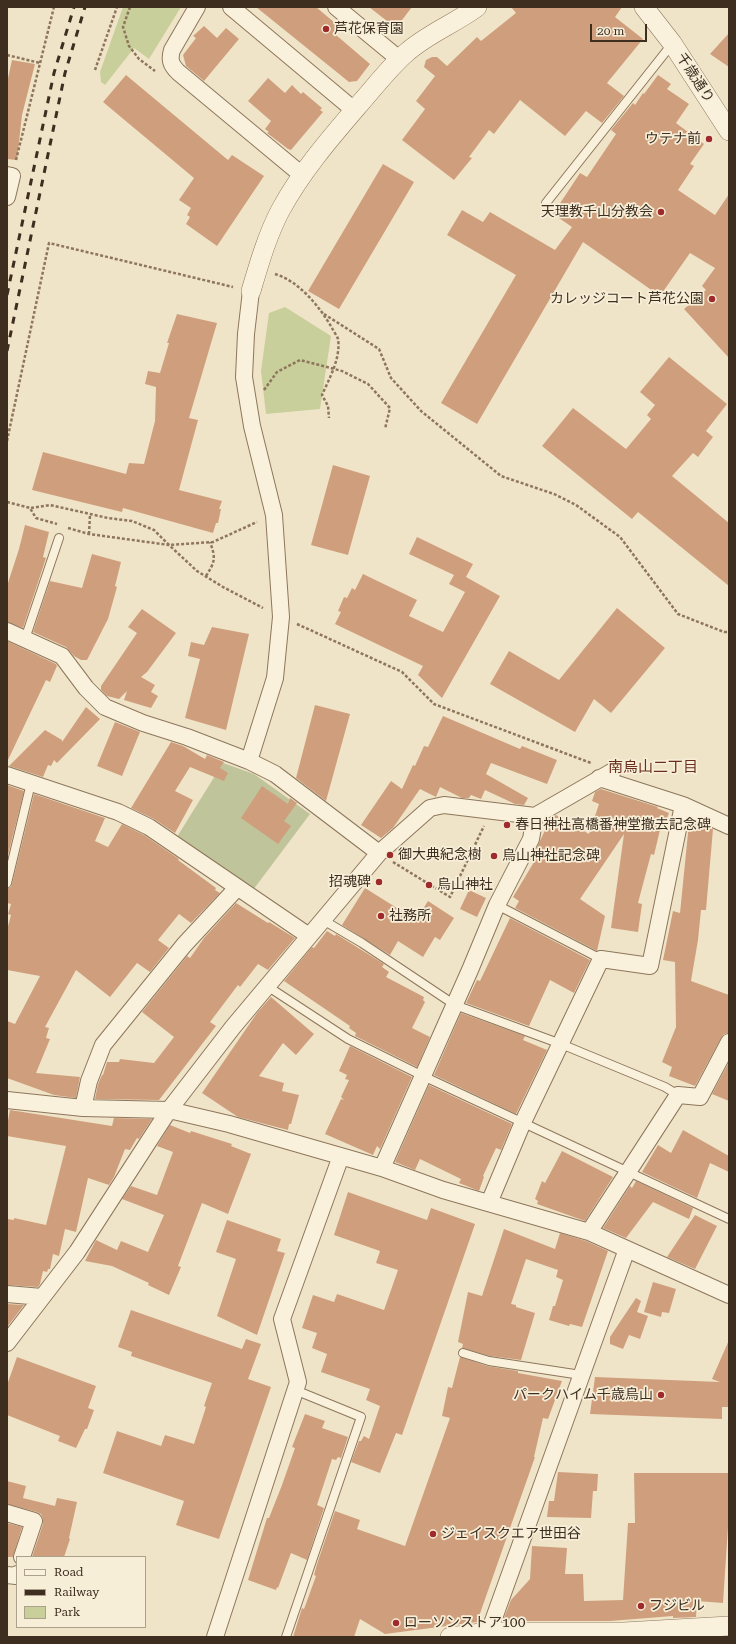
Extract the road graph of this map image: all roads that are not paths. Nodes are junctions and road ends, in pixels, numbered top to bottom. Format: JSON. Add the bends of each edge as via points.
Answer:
{"nodes":[{"id":1,"x":197,"y":7,"type":"edge"},
{"id":2,"x":231,"y":7,"type":"edge"},
{"id":3,"x":336,"y":7,"type":"edge"},
{"id":4,"x":477,"y":7,"type":"edge"},
{"id":5,"x":644,"y":7,"type":"edge"},
{"id":6,"x":672,"y":43,"type":"junction"},
{"id":7,"x":399,"y":59,"type":"junction"},
{"id":8,"x":354,"y":110,"type":"junction"},
{"id":9,"x":729,"y":131,"type":"edge"},
{"id":10,"x":9,"y":175,"type":"edge"},
{"id":11,"x":302,"y":175,"type":"junction"},
{"id":12,"x":7,"y":197,"type":"edge"},
{"id":13,"x":546,"y":203,"type":"dead end"},
{"id":14,"x":251,"y":291,"type":"joint"},
{"id":15,"x":59,"y":538,"type":"dead end"},
{"id":16,"x":7,"y":631,"type":"edge"},
{"id":17,"x":25,"y":639,"type":"junction"},
{"id":18,"x":249,"y":762,"type":"junction"},
{"id":19,"x":7,"y":775,"type":"edge"},
{"id":20,"x":31,"y":783,"type":"junction"},
{"id":21,"x":683,"y":805,"type":"junction"},
{"id":22,"x":535,"y":816,"type":"junction"},
{"id":23,"x":729,"y":826,"type":"edge"},
{"id":24,"x":379,"y":853,"type":"junction"},
{"id":25,"x":7,"y":883,"type":"edge"},
{"id":26,"x":237,"y":888,"type":"junction"},
{"id":27,"x":497,"y":905,"type":"junction"},
{"id":28,"x":323,"y":920,"type":"junction"},
{"id":29,"x":309,"y":936,"type":"junction"},
{"id":30,"x":601,"y":959,"type":"junction"},
{"id":31,"x":267,"y":986,"type":"junction"},
{"id":32,"x":455,"y":1004,"type":"junction"},
{"id":33,"x":729,"y":1042,"type":"edge"},
{"id":34,"x":561,"y":1044,"type":"junction"},
{"id":35,"x":423,"y":1076,"type":"junction"},
{"id":36,"x":678,"y":1095,"type":"junction"},
{"id":37,"x":7,"y":1100,"type":"edge"},
{"id":38,"x":83,"y":1108,"type":"junction"},
{"id":39,"x":169,"y":1110,"type":"junction"},
{"id":40,"x":523,"y":1122,"type":"junction"},
{"id":41,"x":341,"y":1156,"type":"junction"},
{"id":42,"x":382,"y":1168,"type":"junction"},
{"id":43,"x":629,"y":1172,"type":"junction"},
{"id":44,"x":489,"y":1203,"type":"junction"},
{"id":45,"x":728,"y":1216,"type":"edge"},
{"id":46,"x":589,"y":1232,"type":"junction"},
{"id":47,"x":626,"y":1249,"type":"junction"},
{"id":48,"x":7,"y":1294,"type":"edge"},
{"id":49,"x":729,"y":1295,"type":"edge"},
{"id":50,"x":42,"y":1297,"type":"junction"},
{"id":51,"x":7,"y":1343,"type":"edge"},
{"id":52,"x":463,"y":1353,"type":"dead end"},
{"id":53,"x":581,"y":1375,"type":"junction"},
{"id":54,"x":295,"y":1390,"type":"junction"},
{"id":55,"x":7,"y":1513,"type":"edge"},
{"id":56,"x":22,"y":1556,"type":"edge"},
{"id":57,"x":729,"y":1626,"type":"edge"},
{"id":58,"x":489,"y":1632,"type":"junction"},
{"id":59,"x":624,"y":1635,"type":"edge"},
{"id":60,"x":216,"y":1637,"type":"edge"},
{"id":61,"x":286,"y":1637,"type":"edge"},
{"id":62,"x":450,"y":1637,"type":"edge"}],
"edges":[{"from":1,"to":11,"type":"street","via":[[172,50],[171,65]]},
{"from":2,"to":8,"type":"street"},
{"from":3,"to":7,"type":"street"},
{"from":4,"to":7,"type":"street","via":[[434,32]]},
{"from":5,"to":6,"type":"street","name":"千歳通り"},
{"from":6,"to":9,"type":"street","name":"千歳通り"},
{"from":6,"to":13,"type":"lane"},
{"from":7,"to":8,"type":"street"},
{"from":8,"to":11,"type":"street"},
{"from":10,"to":12,"type":"street"},
{"from":11,"to":14,"type":"street","via":[[279,212]]},
{"from":14,"to":18,"type":"street","via":[[244,377],[252,426],[274,515],[281,617],[275,678]]},
{"from":15,"to":17,"type":"lane"},
{"from":16,"to":17,"type":"street"},
{"from":17,"to":18,"type":"street","via":[[62,656],[86,688],[105,707]]},
{"from":18,"to":24,"type":"street","via":[[275,774]]},
{"from":19,"to":20,"type":"street"},
{"from":20,"to":25,"type":"lane"},
{"from":20,"to":26,"type":"street","via":[[118,812],[149,827]]},
{"from":21,"to":22,"type":"street","via":[[606,775]]},
{"from":21,"to":23,"type":"street"},
{"from":21,"to":30,"type":"street","via":[[650,966]]},
{"from":22,"to":24,"type":"street","via":[[444,805],[430,808]]},
{"from":22,"to":27,"type":"street","via":[[531,839]]},
{"from":24,"to":28,"type":"street"},
{"from":26,"to":29,"type":"street"},
{"from":26,"to":38,"type":"street","via":[[184,946],[103,1045],[89,1081]]},
{"from":27,"to":30,"type":"lane"},
{"from":27,"to":32,"type":"street"},
{"from":28,"to":29,"type":"street"},
{"from":28,"to":32,"type":"lane"},
{"from":29,"to":31,"type":"street"},
{"from":30,"to":34,"type":"street"},
{"from":31,"to":35,"type":"lane","via":[[348,1039]]},
{"from":31,"to":39,"type":"street"},
{"from":32,"to":34,"type":"lane"},
{"from":32,"to":35,"type":"street"},
{"from":33,"to":36,"type":"street","via":[[700,1096]]},
{"from":34,"to":36,"type":"lane","via":[[666,1087]]},
{"from":34,"to":40,"type":"street"},
{"from":35,"to":40,"type":"lane"},
{"from":35,"to":42,"type":"street"},
{"from":36,"to":43,"type":"street"},
{"from":37,"to":38,"type":"street"},
{"from":38,"to":39,"type":"street"},
{"from":39,"to":41,"type":"street"},
{"from":39,"to":50,"type":"street","via":[[77,1252]]},
{"from":40,"to":43,"type":"lane"},
{"from":40,"to":44,"type":"street"},
{"from":41,"to":42,"type":"street"},
{"from":41,"to":54,"type":"street","via":[[282,1319],[298,1382]]},
{"from":42,"to":44,"type":"street"},
{"from":43,"to":45,"type":"lane"},
{"from":43,"to":46,"type":"street"},
{"from":44,"to":46,"type":"street"},
{"from":46,"to":47,"type":"street"},
{"from":47,"to":49,"type":"street"},
{"from":47,"to":53,"type":"street"},
{"from":48,"to":50,"type":"street"},
{"from":50,"to":51,"type":"street"},
{"from":52,"to":53,"type":"lane","via":[[489,1361]]},
{"from":53,"to":58,"type":"street"},
{"from":54,"to":60,"type":"street"},
{"from":54,"to":61,"type":"lane","via":[[361,1417]]},
{"from":55,"to":56,"type":"street","via":[[34,1521]]},
{"from":57,"to":59,"type":"street"},
{"from":58,"to":59,"type":"street"},
{"from":58,"to":62,"type":"street"}]}
